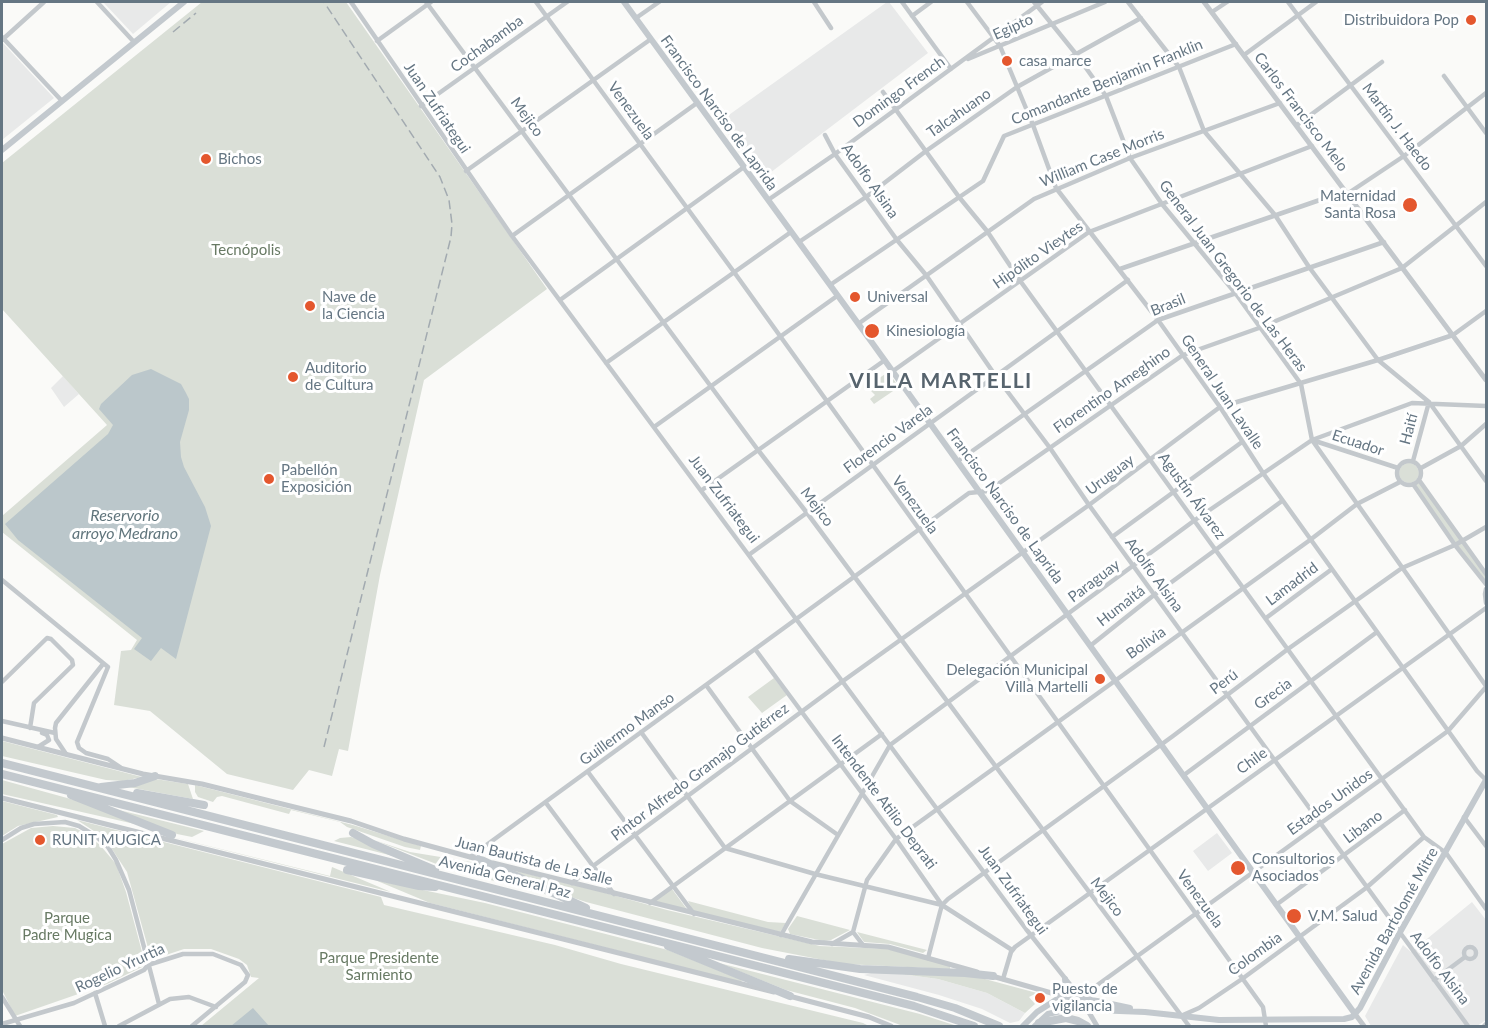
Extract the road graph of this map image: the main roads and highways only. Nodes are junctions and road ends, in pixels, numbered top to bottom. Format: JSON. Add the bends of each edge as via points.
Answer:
{"nodes":[{"id":1,"x":184,"y":2,"type":"edge"},
{"id":2,"x":624,"y":2,"type":"edge"},
{"id":3,"x":2,"y":150,"type":"edge"},
{"id":4,"x":2,"y":763,"type":"edge"},
{"id":5,"x":2,"y":774,"type":"edge"},
{"id":6,"x":155,"y":776,"type":"road end"},
{"id":7,"x":1486,"y":780,"type":"edge"},
{"id":8,"x":48,"y":785,"type":"junction"},
{"id":9,"x":97,"y":787,"type":"junction"},
{"id":10,"x":204,"y":805,"type":"dead end"},
{"id":11,"x":353,"y":833,"type":"dead end"},
{"id":12,"x":172,"y":835,"type":"dead end"},
{"id":13,"x":479,"y":860,"type":"road end"},
{"id":14,"x":347,"y":870,"type":"dead end"},
{"id":15,"x":453,"y":878,"type":"junction"},
{"id":16,"x":454,"y":889,"type":"junction"},
{"id":17,"x":612,"y":918,"type":"junction"},
{"id":18,"x":657,"y":940,"type":"junction"},
{"id":19,"x":753,"y":955,"type":"junction"},
{"id":20,"x":993,"y":976,"type":"road end"},
{"id":21,"x":1065,"y":979,"type":"road end"},
{"id":22,"x":1091,"y":989,"type":"road end"},
{"id":23,"x":790,"y":996,"type":"road end"},
{"id":24,"x":1062,"y":996,"type":"junction"},
{"id":25,"x":1088,"y":999,"type":"junction"},
{"id":26,"x":1076,"y":1004,"type":"junction"},
{"id":27,"x":1087,"y":1009,"type":"junction"},
{"id":28,"x":1059,"y":1010,"type":"junction"},
{"id":29,"x":1145,"y":1012,"type":"junction"},
{"id":30,"x":1355,"y":1014,"type":"junction"},
{"id":31,"x":1265,"y":1023,"type":"edge"},
{"id":32,"x":1037,"y":1025,"type":"edge"},
{"id":33,"x":974,"y":1026,"type":"edge"},
{"id":34,"x":1001,"y":1026,"type":"edge"},
{"id":35,"x":1023,"y":1026,"type":"edge"},
{"id":36,"x":1087,"y":1026,"type":"edge"}],
"edges":[{"from":1,"to":3,"type":"main road"},
{"from":2,"to":30,"type":"main road","name":"Francisco Narciso de Laprida"},
{"from":4,"to":9,"type":"highway","name":"Avenida General Paz"},
{"from":5,"to":8,"type":"highway","name":"Avenida General Paz"},
{"from":6,"to":9,"type":"highway","via":[[135,783]]},
{"from":7,"to":30,"type":"main road","name":"Avenida Bartolomé Mitre"},
{"from":8,"to":12,"type":"highway"},
{"from":8,"to":16,"type":"highway","name":"Avenida General Paz"},
{"from":9,"to":10,"type":"highway"},
{"from":9,"to":15,"type":"highway","name":"Avenida General Paz"},
{"from":11,"to":15,"type":"highway"},
{"from":13,"to":17,"type":"highway"},
{"from":14,"to":16,"type":"highway","via":[[419,886]]},
{"from":15,"to":17,"type":"highway","name":"Avenida General Paz"},
{"from":16,"to":18,"type":"highway","name":"Avenida General Paz"},
{"from":17,"to":19,"type":"highway","name":"Avenida General Paz"},
{"from":18,"to":23,"type":"highway"},
{"from":18,"to":33,"type":"highway","name":"Avenida General Paz","via":[[914,1006]]},
{"from":19,"to":20,"type":"highway","via":[[860,969]]},
{"from":19,"to":34,"type":"highway","name":"Avenida General Paz","via":[[917,997]]},
{"from":21,"to":24,"type":"main road"},
{"from":22,"to":25,"type":"main road"},
{"from":24,"to":25,"type":"main road","name":"Juan Bautista de La Salle"},
{"from":24,"to":26,"type":"main road","name":"Juan Bautista de La Salle"},
{"from":24,"to":35,"type":"main road"},
{"from":25,"to":26,"type":"main road"},
{"from":25,"to":27,"type":"main road"},
{"from":25,"to":29,"type":"main road","name":"Avenida Bartolomé Mitre"},
{"from":26,"to":27,"type":"main road","name":"Juan Bautista de La Salle"},
{"from":26,"to":28,"type":"main road"},
{"from":27,"to":28,"type":"main road","name":"Avenida Bartolomé Mitre"},
{"from":27,"to":29,"type":"main road","name":"Avenida Bartolomé Mitre"},
{"from":28,"to":32,"type":"main road"},
{"from":29,"to":31,"type":"main road","name":"Avenida Bartolomé Mitre"},
{"from":30,"to":31,"type":"main road","name":"Avenida Bartolomé Mitre","via":[[1344,1019]]},
{"from":32,"to":36,"type":"highway","via":[[1066,1018]]}]}
